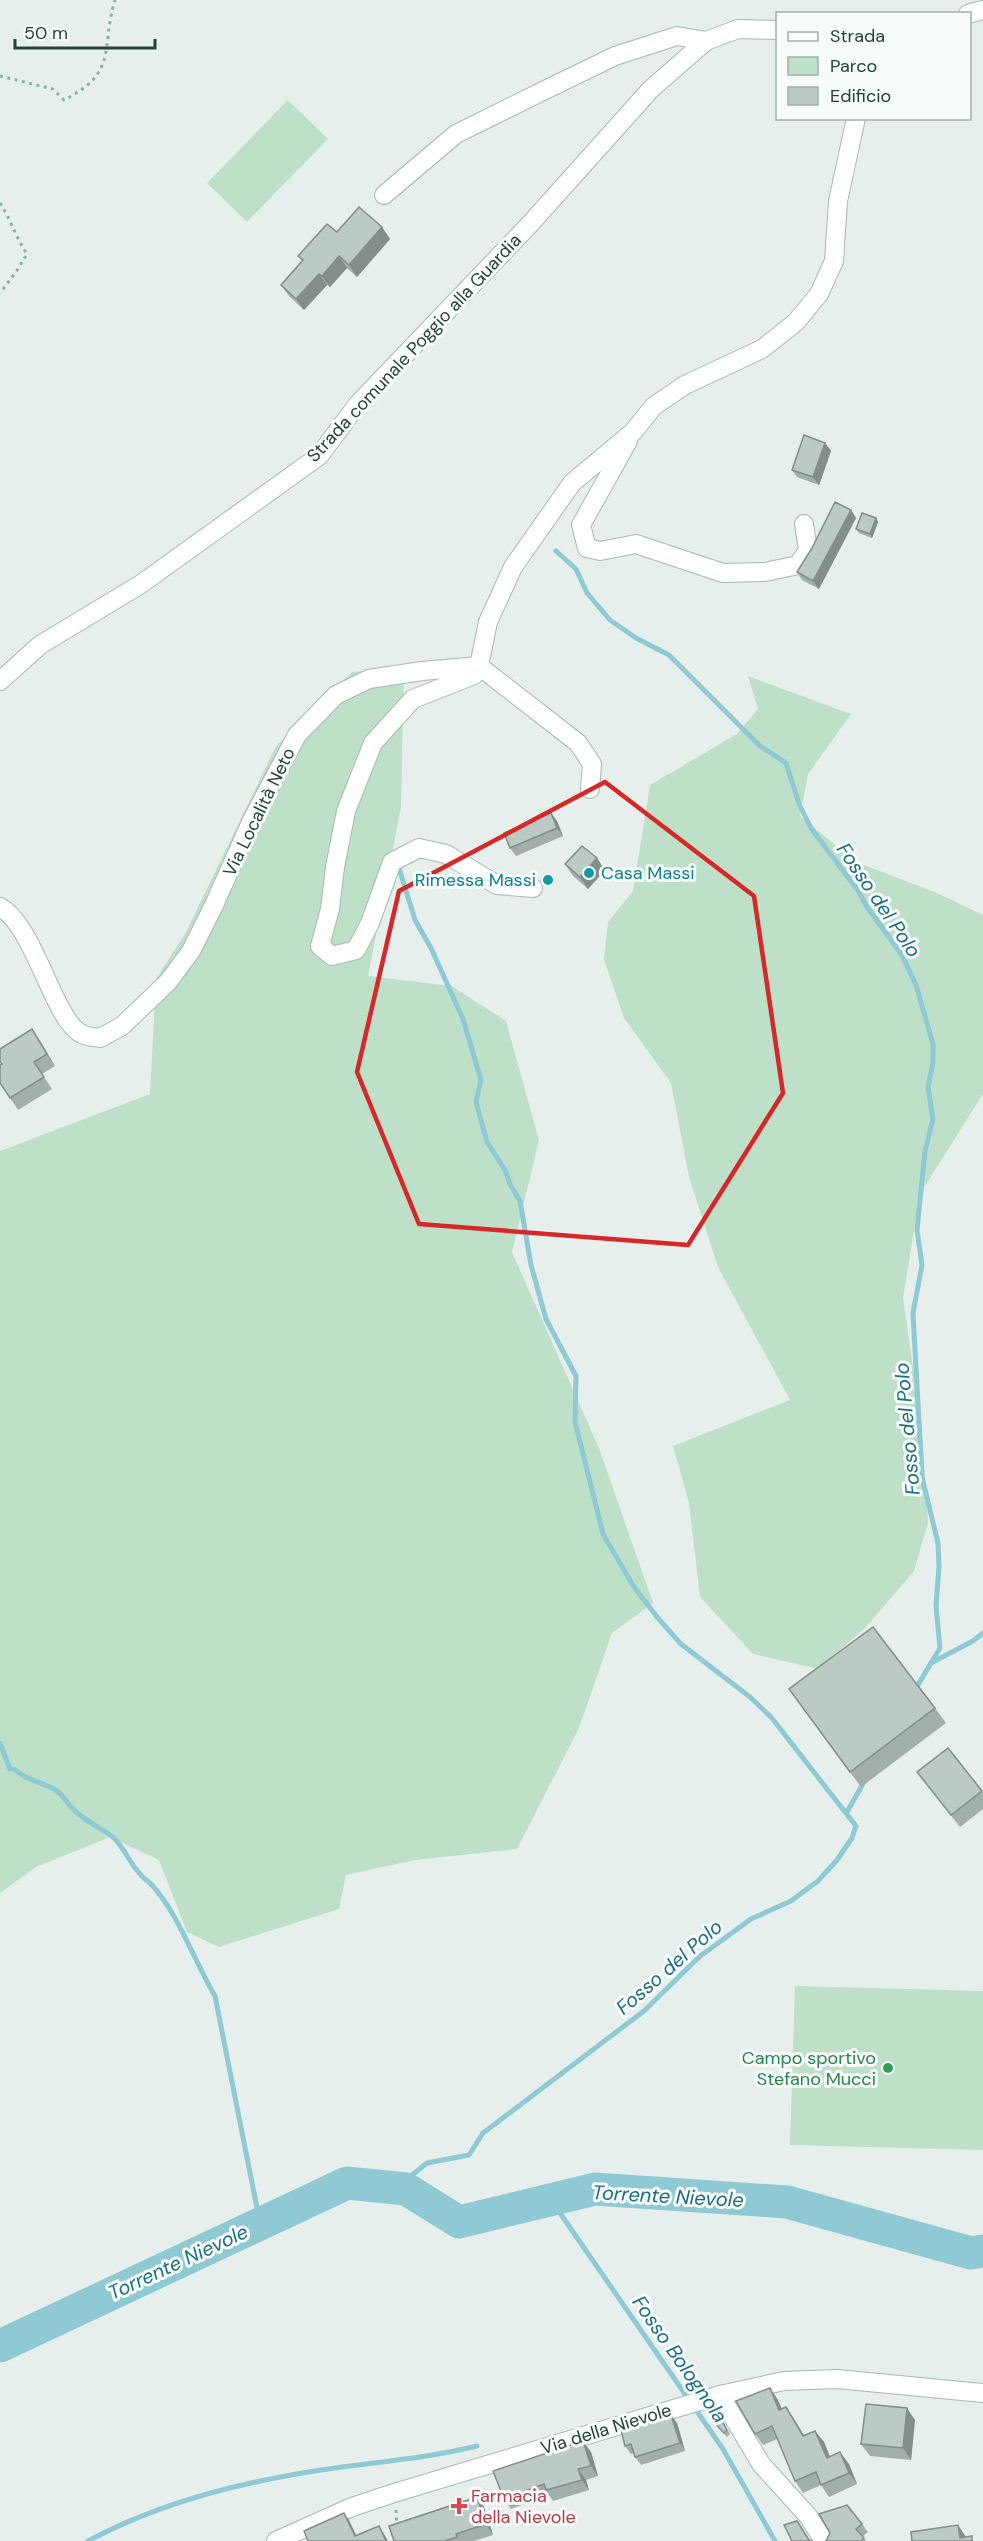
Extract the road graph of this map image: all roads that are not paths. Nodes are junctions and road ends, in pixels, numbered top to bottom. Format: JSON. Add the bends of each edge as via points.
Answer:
{"nodes":[{"id":1,"x":776,"y":30,"type":"edge"},
{"id":2,"x":706,"y":41,"type":"junction"},
{"id":3,"x":856,"y":120,"type":"edge"},
{"id":4,"x":384,"y":195,"type":"dead end"},
{"id":5,"x":633,"y":432,"type":"junction"},
{"id":6,"x":804,"y":524,"type":"dead end"},
{"id":7,"x":479,"y":666,"type":"junction"},
{"id":8,"x":0,"y":681,"type":"edge"},
{"id":9,"x":590,"y":789,"type":"dead end"},
{"id":10,"x":533,"y":888,"type":"dead end"},
{"id":11,"x":0,"y":907,"type":"edge"},
{"id":12,"x":983,"y":2393,"type":"edge"},
{"id":13,"x":713,"y":2397,"type":"junction"},
{"id":14,"x":276,"y":2541,"type":"edge"},
{"id":15,"x":824,"y":2541,"type":"edge"}],
"edges":[{"from":1,"to":2,"type":"street","name":"Strada comunale Poggio alla Guardia","via":[[738,29]]},
{"from":2,"to":4,"type":"street","via":[[677,36],[594,66],[456,134]]},
{"from":2,"to":8,"type":"street","name":"Strada comunale Poggio alla Guardia","via":[[651,88],[530,224],[358,404],[319,456],[141,584],[40,645]]},
{"from":3,"to":5,"type":"street","via":[[838,201],[834,261],[819,294],[796,322],[762,350],[685,386],[654,406]]},
{"from":5,"to":6,"type":"street","via":[[581,525],[587,548],[600,551],[636,544],[723,573],[765,572],[798,566],[808,550]]},
{"from":5,"to":7,"type":"street","via":[[572,483],[513,567],[488,622]]},
{"from":7,"to":9,"type":"street","via":[[578,742],[592,764]]},
{"from":7,"to":10,"type":"street","via":[[474,675],[413,699],[373,743],[346,811],[320,945],[332,956],[356,950],[392,862],[419,848],[447,854],[497,885]]},
{"from":7,"to":11,"type":"street","name":"Via Località Neto","via":[[369,679],[336,695],[297,735],[191,951],[168,982],[122,1026],[100,1038],[80,1034],[67,1019],[21,927]]},
{"from":12,"to":13,"type":"street","name":"Via della Nievole","via":[[837,2379],[783,2381]]},
{"from":13,"to":14,"type":"street","name":"Via della Nievole","via":[[394,2493]]},
{"from":13,"to":15,"type":"street"}]}
